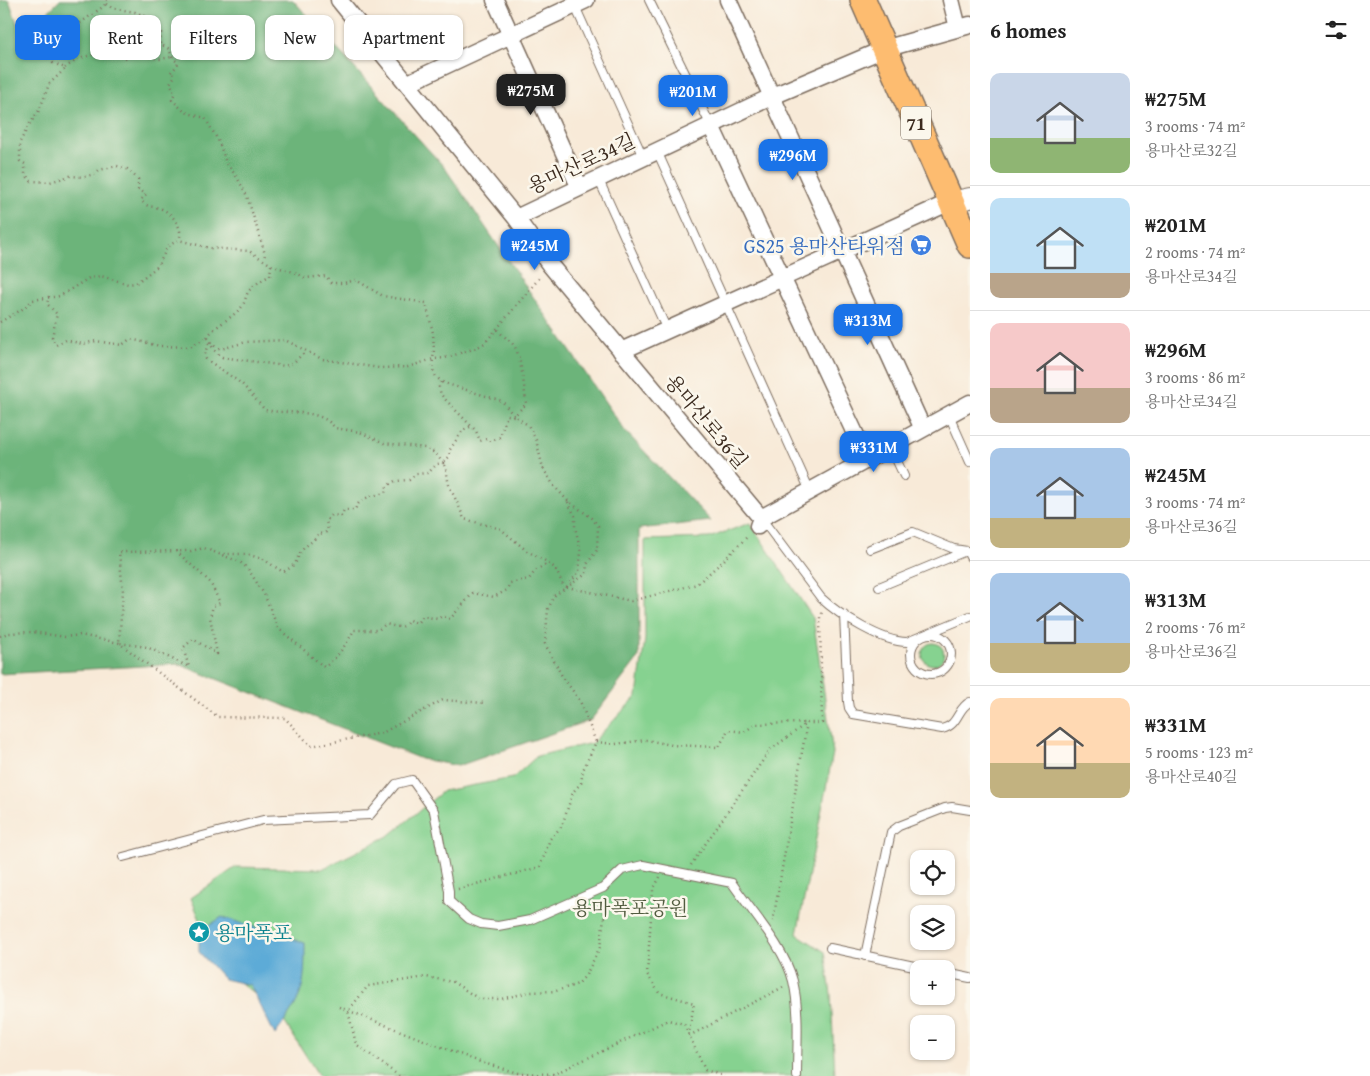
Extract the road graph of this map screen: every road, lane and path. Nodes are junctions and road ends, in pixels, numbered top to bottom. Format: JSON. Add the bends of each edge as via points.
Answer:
{"nodes":[{"id":1,"x":339,"y":0,"type":"edge"},
{"id":2,"x":495,"y":0,"type":"edge"},
{"id":3,"x":649,"y":0,"type":"edge"},
{"id":4,"x":728,"y":0,"type":"edge"},
{"id":5,"x":863,"y":0,"type":"edge"},
{"id":6,"x":951,"y":0,"type":"edge"},
{"id":7,"x":107,"y":2,"type":"edge"},
{"id":8,"x":578,"y":2,"type":"edge"},
{"id":9,"x":964,"y":27,"type":"edge"},
{"id":10,"x":512,"y":33,"type":"junction"},
{"id":11,"x":884,"y":49,"type":"junction"},
{"id":12,"x":171,"y":54,"type":"edge"},
{"id":13,"x":171,"y":58,"type":"edge"},
{"id":14,"x":176,"y":60,"type":"edge"},
{"id":15,"x":65,"y":68,"type":"junction"},
{"id":16,"x":408,"y":83,"type":"junction"},
{"id":17,"x":772,"y":96,"type":"junction"},
{"id":18,"x":711,"y":126,"type":"junction"},
{"id":19,"x":650,"y":154,"type":"junction"},
{"id":20,"x":598,"y":178,"type":"junction"},
{"id":21,"x":579,"y":186,"type":"junction"},
{"id":22,"x":960,"y":200,"type":"edge"},
{"id":23,"x":516,"y":218,"type":"junction"},
{"id":24,"x":179,"y":240,"type":"junction"},
{"id":25,"x":970,"y":245,"type":"edge"},
{"id":26,"x":842,"y":252,"type":"junction"},
{"id":27,"x":264,"y":260,"type":"junction"},
{"id":28,"x":550,"y":264,"type":"junction"},
{"id":29,"x":271,"y":265,"type":"junction"},
{"id":30,"x":783,"y":278,"type":"junction"},
{"id":31,"x":49,"y":296,"type":"junction"},
{"id":32,"x":726,"y":304,"type":"junction"},
{"id":33,"x":0,"y":322,"type":"edge"},
{"id":34,"x":497,"y":328,"type":"junction"},
{"id":35,"x":667,"y":330,"type":"junction"},
{"id":36,"x":207,"y":337,"type":"junction"},
{"id":37,"x":209,"y":341,"type":"junction"},
{"id":38,"x":306,"y":351,"type":"junction"},
{"id":39,"x":622,"y":351,"type":"junction"},
{"id":40,"x":433,"y":359,"type":"junction"},
{"id":41,"x":441,"y":382,"type":"junction"},
{"id":42,"x":970,"y":403,"type":"edge"},
{"id":43,"x":948,"y":413,"type":"junction"},
{"id":44,"x":514,"y":416,"type":"junction"},
{"id":45,"x":470,"y":427,"type":"junction"},
{"id":46,"x":922,"y":427,"type":"junction"},
{"id":47,"x":890,"y":446,"type":"junction"},
{"id":48,"x":867,"y":459,"type":"junction"},
{"id":49,"x":970,"y":462,"type":"edge"},
{"id":50,"x":443,"y":463,"type":"junction"},
{"id":51,"x":904,"y":476,"type":"dead end"},
{"id":52,"x":810,"y":491,"type":"junction"},
{"id":53,"x":568,"y":501,"type":"junction"},
{"id":54,"x":759,"y":522,"type":"junction"},
{"id":55,"x":870,"y":549,"type":"dead end"},
{"id":56,"x":176,"y":551,"type":"junction"},
{"id":57,"x":969,"y":552,"type":"edge"},
{"id":58,"x":219,"y":554,"type":"junction"},
{"id":59,"x":548,"y":563,"type":"junction"},
{"id":60,"x":567,"y":587,"type":"junction"},
{"id":61,"x":879,"y":587,"type":"dead end"},
{"id":62,"x":826,"y":603,"type":"junction"},
{"id":63,"x":844,"y":615,"type":"junction"},
{"id":64,"x":970,"y":616,"type":"edge"},
{"id":65,"x":924,"y":635,"type":"junction"},
{"id":66,"x":0,"y":636,"type":"edge"},
{"id":67,"x":119,"y":643,"type":"junction"},
{"id":68,"x":970,"y":702,"type":"edge"},
{"id":69,"x":485,"y":703,"type":"dead end"},
{"id":70,"x":807,"y":723,"type":"junction"},
{"id":71,"x":596,"y":742,"type":"junction"},
{"id":72,"x":970,"y":810,"type":"edge"},
{"id":73,"x":123,"y":857,"type":"dead end"},
{"id":74,"x":664,"y":869,"type":"junction"},
{"id":75,"x":685,"y":874,"type":"junction"},
{"id":76,"x":604,"y":888,"type":"junction"},
{"id":77,"x":449,"y":891,"type":"junction"},
{"id":78,"x":770,"y":938,"type":"junction"},
{"id":79,"x":830,"y":948,"type":"dead end"},
{"id":80,"x":865,"y":956,"type":"junction"},
{"id":81,"x":910,"y":965,"type":"edge"},
{"id":82,"x":955,"y":975,"type":"edge"},
{"id":83,"x":970,"y":978,"type":"edge"},
{"id":84,"x":793,"y":982,"type":"junction"},
{"id":85,"x":339,"y":1007,"type":"dead end"},
{"id":86,"x":348,"y":1011,"type":"junction"},
{"id":87,"x":689,"y":1035,"type":"junction"},
{"id":88,"x":554,"y":1074,"type":"junction"},
{"id":89,"x":399,"y":1076,"type":"edge"},
{"id":90,"x":549,"y":1076,"type":"edge"},
{"id":91,"x":724,"y":1076,"type":"edge"},
{"id":92,"x":797,"y":1076,"type":"edge"}],
"edges":[{"from":1,"to":16,"type":"street","name":"용마산로36길"},
{"from":2,"to":10,"type":"street"},
{"from":3,"to":18,"type":"lane"},
{"from":4,"to":17,"type":"street"},
{"from":5,"to":11,"type":"main road","number":"71"},
{"from":6,"to":9,"type":"street"},
{"from":7,"to":12,"type":"path","via":[[112,8],[149,18],[160,32],[160,44],[169,49]]},
{"from":7,"to":15,"type":"path","via":[[76,26],[54,58],[53,63]]},
{"from":8,"to":10,"type":"street"},
{"from":8,"to":19,"type":"lane"},
{"from":9,"to":11,"type":"street","name":"용마산로34길"},
{"from":10,"to":16,"type":"street"},
{"from":10,"to":21,"type":"street"},
{"from":11,"to":17,"type":"street","name":"용마산로34길"},
{"from":11,"to":22,"type":"main road","number":"71"},
{"from":13,"to":15,"type":"path","via":[[135,55],[127,58],[117,53],[102,53]]},
{"from":14,"to":27,"type":"path","via":[[177,66],[170,73],[174,76],[170,83],[175,92],[172,100],[185,112],[205,118],[218,140],[226,162],[250,204]]},
{"from":15,"to":24,"type":"path","via":[[49,84],[40,109],[20,142],[20,161],[25,164],[27,178],[50,182],[95,174],[106,167],[127,169],[138,179],[138,189],[146,194],[141,200],[144,204],[162,209],[180,226]]},
{"from":16,"to":23,"type":"street","name":"용마산로36길"},
{"from":17,"to":18,"type":"street","name":"용마산로34길"},
{"from":17,"to":26,"type":"street"},
{"from":18,"to":19,"type":"street","name":"용마산로34길"},
{"from":18,"to":30,"type":"street"},
{"from":19,"to":20,"type":"street","name":"용마산로34길"},
{"from":19,"to":32,"type":"lane"},
{"from":20,"to":21,"type":"street","name":"용마산로34길"},
{"from":20,"to":35,"type":"lane"},
{"from":21,"to":23,"type":"street","name":"용마산로34길"},
{"from":22,"to":25,"type":"main road","number":"71"},
{"from":22,"to":26,"type":"street"},
{"from":23,"to":28,"type":"street","name":"용마산로36길"},
{"from":24,"to":27,"type":"path","via":[[209,248],[249,251]]},
{"from":24,"to":31,"type":"path","via":[[168,246],[158,266],[136,282],[128,284],[109,277],[95,277],[60,296]]},
{"from":26,"to":30,"type":"street"},
{"from":26,"to":46,"type":"street"},
{"from":27,"to":29,"type":"path"},
{"from":28,"to":34,"type":"path"},
{"from":28,"to":39,"type":"street","name":"용마산로36길"},
{"from":29,"to":36,"type":"path","via":[[270,276],[250,290],[239,310]]},
{"from":29,"to":40,"type":"path","via":[[305,278],[326,276],[331,283],[356,280],[383,296],[426,303],[433,333]]},
{"from":30,"to":32,"type":"street"},
{"from":30,"to":48,"type":"street"},
{"from":31,"to":33,"type":"path","via":[[33,300]]},
{"from":31,"to":36,"type":"path","via":[[47,304],[57,314],[52,337],[56,345],[66,340],[122,345],[130,339],[160,346],[190,347]]},
{"from":32,"to":35,"type":"street"},
{"from":32,"to":52,"type":"lane"},
{"from":34,"to":40,"type":"path","via":[[476,348]]},
{"from":34,"to":44,"type":"path","via":[[518,354],[526,404]]},
{"from":35,"to":39,"type":"street"},
{"from":36,"to":37,"type":"path"},
{"from":37,"to":38,"type":"path","via":[[221,349],[246,342],[285,340]]},
{"from":37,"to":38,"type":"path","via":[[222,357],[274,365],[290,364]]},
{"from":37,"to":50,"type":"path","via":[[206,359],[242,384],[265,410],[309,413],[329,421],[335,428],[360,432],[384,443],[425,448]]},
{"from":38,"to":40,"type":"path","via":[[322,359],[379,368],[408,367]]},
{"from":39,"to":54,"type":"street","name":"용마산로36길"},
{"from":40,"to":41,"type":"path","via":[[432,368]]},
{"from":41,"to":44,"type":"path","via":[[502,401]]},
{"from":41,"to":45,"type":"path","via":[[441,395]]},
{"from":42,"to":43,"type":"street"},
{"from":43,"to":46,"type":"street"},
{"from":43,"to":49,"type":"lane"},
{"from":44,"to":45,"type":"path","via":[[506,415],[502,434],[491,441],[480,441],[476,431]]},
{"from":44,"to":53,"type":"path","via":[[528,425],[536,440],[543,468]]},
{"from":45,"to":50,"type":"path","via":[[458,436],[449,451],[450,456]]},
{"from":46,"to":47,"type":"street"},
{"from":47,"to":48,"type":"street"},
{"from":47,"to":51,"type":"lane"},
{"from":48,"to":52,"type":"street"},
{"from":50,"to":58,"type":"path","via":[[436,464],[428,473],[416,474],[409,480],[387,486],[385,492],[357,504],[356,510],[344,510],[341,516],[332,515],[326,521],[328,530],[304,548],[296,565],[282,572],[263,559],[246,554]]},
{"from":50,"to":59,"type":"path","via":[[464,519],[501,529],[527,551]]},
{"from":52,"to":54,"type":"street"},
{"from":53,"to":60,"type":"path","via":[[575,516],[581,552],[579,572]]},
{"from":53,"to":60,"type":"path","via":[[592,518],[598,526],[598,534],[597,550],[587,564],[586,574]]},
{"from":54,"to":60,"type":"path","via":[[697,584],[631,601]]},
{"from":54,"to":62,"type":"lane"},
{"from":55,"to":57,"type":"lane","via":[[912,532]]},
{"from":56,"to":58,"type":"path","via":[[204,548]]},
{"from":56,"to":67,"type":"path","via":[[119,552],[123,591]]},
{"from":56,"to":67,"type":"path","via":[[210,582],[220,603],[213,606],[210,617],[217,654],[193,639],[183,648],[190,667],[147,647]]},
{"from":57,"to":61,"type":"lane"},
{"from":58,"to":59,"type":"path","via":[[240,562],[248,569],[264,594],[278,628],[324,667],[336,659],[354,630],[378,630],[386,624],[401,628],[409,620],[417,623],[423,616],[438,619],[442,616],[450,620],[473,593],[494,597],[507,590],[510,583],[529,579]]},
{"from":59,"to":60,"type":"path"},
{"from":60,"to":71,"type":"path","via":[[555,595],[548,609],[545,644],[580,701]]},
{"from":62,"to":63,"type":"lane"},
{"from":62,"to":70,"type":"path","via":[[820,616],[822,723]]},
{"from":63,"to":65,"type":"lane","via":[[865,628],[898,641],[907,642]]},
{"from":63,"to":68,"type":"lane","via":[[848,708],[853,714],[942,729],[953,725]]},
{"from":64,"to":65,"type":"lane"},
{"from":65,"to":65,"type":"lane","via":[[913,643],[912,663],[922,672],[936,674],[947,666],[950,648],[943,637]]},
{"from":66,"to":67,"type":"path","via":[[33,632],[65,637],[80,635]]},
{"from":67,"to":69,"type":"path","via":[[218,717],[284,718],[311,746],[382,733],[443,700]]},
{"from":70,"to":71,"type":"path","via":[[756,724],[744,732],[728,730],[719,747],[646,740],[615,744]]},
{"from":70,"to":75,"type":"path","via":[[770,750]]},
{"from":70,"to":78,"type":"path"},
{"from":71,"to":77,"type":"path","via":[[580,783],[573,792],[562,826],[550,839],[540,867]]},
{"from":72,"to":80,"type":"lane","via":[[945,808],[891,832]]},
{"from":73,"to":77,"type":"lane","via":[[263,820],[370,815],[396,784],[412,780],[434,811]]},
{"from":74,"to":75,"type":"lane"},
{"from":74,"to":76,"type":"lane","via":[[644,865],[622,870]]},
{"from":74,"to":87,"type":"path","via":[[653,890],[648,974],[659,993],[694,1003]]},
{"from":75,"to":78,"type":"lane","via":[[732,884]]},
{"from":76,"to":77,"type":"lane","via":[[530,920],[498,926],[469,919],[449,901]]},
{"from":76,"to":86,"type":"path","via":[[600,947],[578,984],[556,991],[479,999],[453,982],[426,977],[368,986]]},
{"from":78,"to":84,"type":"lane"},
{"from":79,"to":80,"type":"lane"},
{"from":80,"to":81,"type":"lane"},
{"from":82,"to":83,"type":"lane"},
{"from":84,"to":87,"type":"path"},
{"from":84,"to":92,"type":"lane","via":[[797,1004]]},
{"from":85,"to":86,"type":"path"},
{"from":86,"to":88,"type":"path","via":[[480,1062],[518,1073]]},
{"from":86,"to":89,"type":"path","via":[[356,1044]]},
{"from":87,"to":88,"type":"path","via":[[684,1024],[668,1020]]},
{"from":87,"to":91,"type":"path","via":[[705,1070]]},
{"from":88,"to":90,"type":"path"}]}
